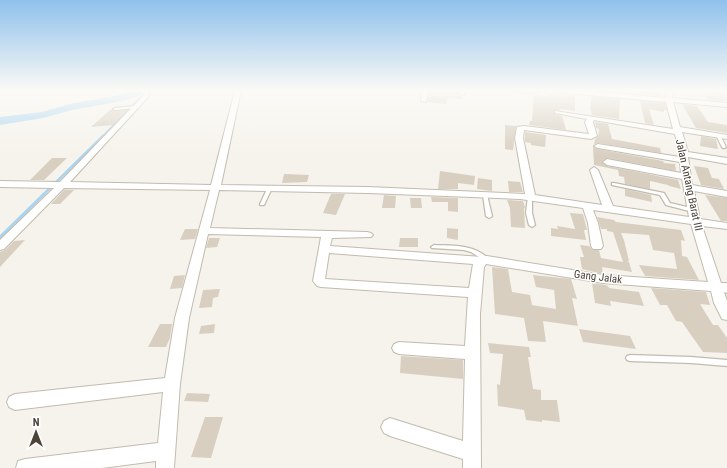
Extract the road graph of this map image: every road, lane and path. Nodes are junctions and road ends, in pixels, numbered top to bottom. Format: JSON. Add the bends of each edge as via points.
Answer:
{"nodes":[{"id":1,"x":130,"y":112,"type":"edge"},
{"id":2,"x":233,"y":112,"type":"edge"},
{"id":3,"x":557,"y":112,"type":"dead end"},
{"id":4,"x":674,"y":112,"type":"edge"},
{"id":5,"x":591,"y":118,"type":"junction"},
{"id":6,"x":678,"y":131,"type":"junction"},
{"id":7,"x":718,"y":135,"type":"junction"},
{"id":8,"x":727,"y":137,"type":"edge"},
{"id":9,"x":598,"y":146,"type":"dead end"},
{"id":10,"x":724,"y":147,"type":"dead end"},
{"id":11,"x":684,"y":157,"type":"junction"},
{"id":12,"x":727,"y":161,"type":"edge"},
{"id":13,"x":607,"y":162,"type":"dead end"},
{"id":14,"x":594,"y":170,"type":"dead end"},
{"id":15,"x":688,"y":182,"type":"junction"},
{"id":16,"x":0,"y":184,"type":"edge"},
{"id":17,"x":57,"y":184,"type":"junction"},
{"id":18,"x":614,"y":184,"type":"dead end"},
{"id":19,"x":216,"y":187,"type":"junction"},
{"id":20,"x":270,"y":188,"type":"junction"},
{"id":21,"x":485,"y":194,"type":"junction"},
{"id":22,"x":727,"y":194,"type":"edge"},
{"id":23,"x":530,"y":197,"type":"junction"},
{"id":24,"x":262,"y":204,"type":"dead end"},
{"id":25,"x":587,"y":206,"type":"junction"},
{"id":26,"x":609,"y":210,"type":"junction"},
{"id":27,"x":693,"y":210,"type":"junction"},
{"id":28,"x":488,"y":216,"type":"dead end"},
{"id":29,"x":695,"y":221,"type":"junction"},
{"id":30,"x":532,"y":225,"type":"dead end"},
{"id":31,"x":727,"y":226,"type":"edge"},
{"id":32,"x":204,"y":231,"type":"junction"},
{"id":33,"x":327,"y":234,"type":"junction"},
{"id":34,"x":367,"y":234,"type":"dead end"},
{"id":35,"x":0,"y":246,"type":"edge"},
{"id":36,"x":597,"y":246,"type":"dead end"},
{"id":37,"x":434,"y":247,"type":"dead end"},
{"id":38,"x":324,"y":249,"type":"junction"},
{"id":39,"x":484,"y":260,"type":"junction"},
{"id":40,"x":722,"y":287,"type":"edge"},
{"id":41,"x":475,"y":293,"type":"junction"},
{"id":42,"x":727,"y":314,"type":"edge"},
{"id":43,"x":398,"y":348,"type":"dead end"},
{"id":44,"x":472,"y":353,"type":"junction"},
{"id":45,"x":630,"y":358,"type":"dead end"},
{"id":46,"x":727,"y":363,"type":"edge"},
{"id":47,"x":172,"y":384,"type":"junction"},
{"id":48,"x":15,"y":402,"type":"dead end"},
{"id":49,"x":390,"y":427,"type":"dead end"},
{"id":50,"x":166,"y":460,"type":"edge"},
{"id":51,"x":472,"y":460,"type":"edge"},
{"id":52,"x":25,"y":468,"type":"edge"}],
"edges":[{"from":1,"to":17,"type":"street"},
{"from":2,"to":19,"type":"street"},
{"from":3,"to":5,"type":"street"},
{"from":4,"to":6,"type":"street","name":"Jalan Antang Barat III"},
{"from":5,"to":6,"type":"street"},
{"from":5,"to":23,"type":"street","via":[[591,137],[520,129],[519,138]]},
{"from":6,"to":7,"type":"street"},
{"from":6,"to":11,"type":"street","name":"Jalan Antang Barat III"},
{"from":7,"to":8,"type":"street"},
{"from":7,"to":10,"type":"lane"},
{"from":9,"to":11,"type":"street"},
{"from":11,"to":12,"type":"street"},
{"from":11,"to":15,"type":"street","name":"Jalan Antang Barat III"},
{"from":13,"to":15,"type":"street"},
{"from":14,"to":26,"type":"street"},
{"from":15,"to":22,"type":"street"},
{"from":15,"to":27,"type":"street","name":"Jalan Antang Barat III"},
{"from":16,"to":17,"type":"street"},
{"from":17,"to":19,"type":"street"},
{"from":17,"to":35,"type":"street"},
{"from":18,"to":27,"type":"lane","via":[[662,194],[668,204]]},
{"from":19,"to":20,"type":"street"},
{"from":19,"to":32,"type":"street"},
{"from":20,"to":21,"type":"street"},
{"from":20,"to":24,"type":"lane"},
{"from":21,"to":23,"type":"street"},
{"from":21,"to":28,"type":"lane"},
{"from":23,"to":25,"type":"street"},
{"from":23,"to":30,"type":"lane","via":[[529,213]]},
{"from":25,"to":26,"type":"street"},
{"from":25,"to":36,"type":"street"},
{"from":26,"to":29,"type":"street"},
{"from":27,"to":29,"type":"street","name":"Jalan Antang Barat III"},
{"from":29,"to":31,"type":"street"},
{"from":29,"to":40,"type":"street","name":"Jalan Antang Barat III"},
{"from":32,"to":33,"type":"street"},
{"from":32,"to":47,"type":"street","via":[[184,311]]},
{"from":33,"to":34,"type":"street"},
{"from":33,"to":38,"type":"street"},
{"from":37,"to":39,"type":"lane","via":[[465,248]]},
{"from":38,"to":39,"type":"street","name":"Gang Jalak"},
{"from":38,"to":41,"type":"street","via":[[319,277],[321,283]]},
{"from":39,"to":40,"type":"street","name":"Gang Jalak","via":[[603,279]]},
{"from":39,"to":41,"type":"street","via":[[478,266]]},
{"from":40,"to":42,"type":"street","name":"Jalan Antang Barat III","via":[[721,303]]},
{"from":41,"to":44,"type":"street"},
{"from":43,"to":44,"type":"street"},
{"from":44,"to":51,"type":"street"},
{"from":45,"to":46,"type":"lane","via":[[694,359]]},
{"from":47,"to":48,"type":"street"},
{"from":47,"to":50,"type":"street"},
{"from":49,"to":51,"type":"street"},
{"from":50,"to":52,"type":"street"}]}
